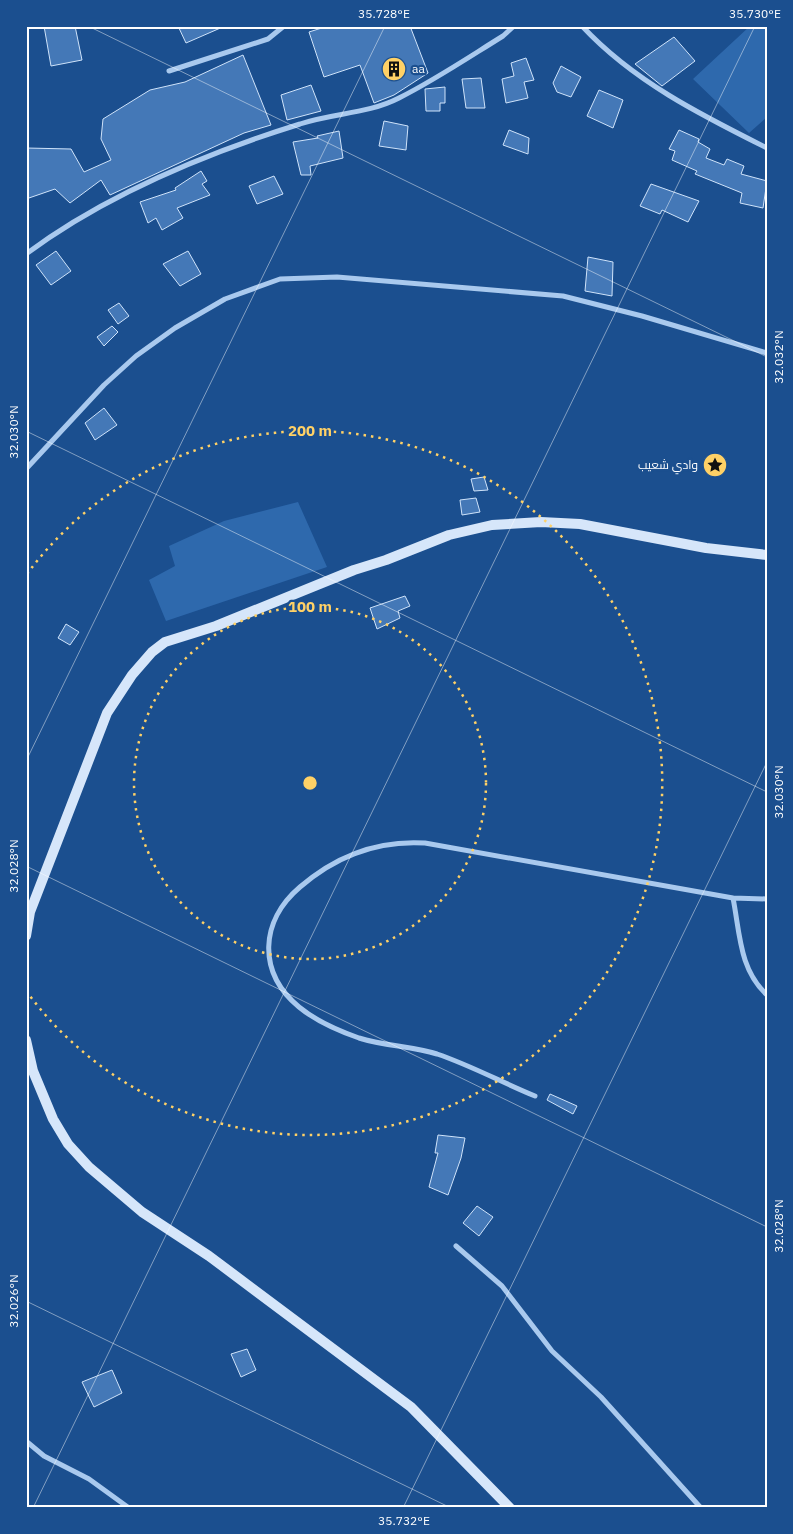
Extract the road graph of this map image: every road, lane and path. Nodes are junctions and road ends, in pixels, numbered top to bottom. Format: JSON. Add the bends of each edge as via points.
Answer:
{"nodes":[{"id":1,"x":284,"y":26,"type":"edge"},
{"id":2,"x":514,"y":26,"type":"edge"},
{"id":3,"x":582,"y":26,"type":"edge"},
{"id":4,"x":169,"y":71,"type":"dead end"},
{"id":5,"x":767,"y":148,"type":"edge"},
{"id":6,"x":26,"y":254,"type":"edge"},
{"id":7,"x":767,"y":353,"type":"edge"},
{"id":8,"x":26,"y":469,"type":"edge"},
{"id":9,"x":767,"y":555,"type":"edge"},
{"id":10,"x":733,"y":898,"type":"junction"},
{"id":11,"x":767,"y":899,"type":"edge"},
{"id":12,"x":26,"y":936,"type":"edge"},
{"id":13,"x":767,"y":995,"type":"edge"},
{"id":14,"x":26,"y":1040,"type":"edge"},
{"id":15,"x":535,"y":1096,"type":"dead end"},
{"id":16,"x":456,"y":1246,"type":"dead end"},
{"id":17,"x":26,"y":1441,"type":"edge"},
{"id":18,"x":129,"y":1508,"type":"edge"},
{"id":19,"x":510,"y":1508,"type":"edge"},
{"id":20,"x":700,"y":1508,"type":"edge"}],
"edges":[{"from":1,"to":4,"type":"street","via":[[268,39]]},
{"from":2,"to":6,"type":"street","via":[[503,36],[398,98],[373,108],[302,123],[223,151],[107,204]]},
{"from":3,"to":5,"type":"street","via":[[626,67],[692,110]]},
{"from":7,"to":8,"type":"street","via":[[563,296],[338,277],[280,279],[225,299],[175,328],[136,356],[104,384]]},
{"from":9,"to":12,"type":"main road","via":[[706,548],[580,524],[492,525],[449,535],[216,626],[165,642],[132,675],[106,713],[30,912]]},
{"from":10,"to":11,"type":"street"},
{"from":10,"to":13,"type":"street","via":[[746,965],[750,976]]},
{"from":10,"to":15,"type":"street","via":[[434,845],[400,842],[346,856],[303,884],[285,902],[271,929],[267,950],[270,965],[285,994],[299,1008],[353,1036],[440,1055]]},
{"from":14,"to":19,"type":"main road","via":[[33,1071],[53,1119],[68,1144],[95,1172],[142,1212],[209,1256],[411,1407]]},
{"from":16,"to":20,"type":"street","via":[[505,1290],[552,1351],[601,1398]]},
{"from":17,"to":18,"type":"street","via":[[44,1456],[88,1479]]}]}
